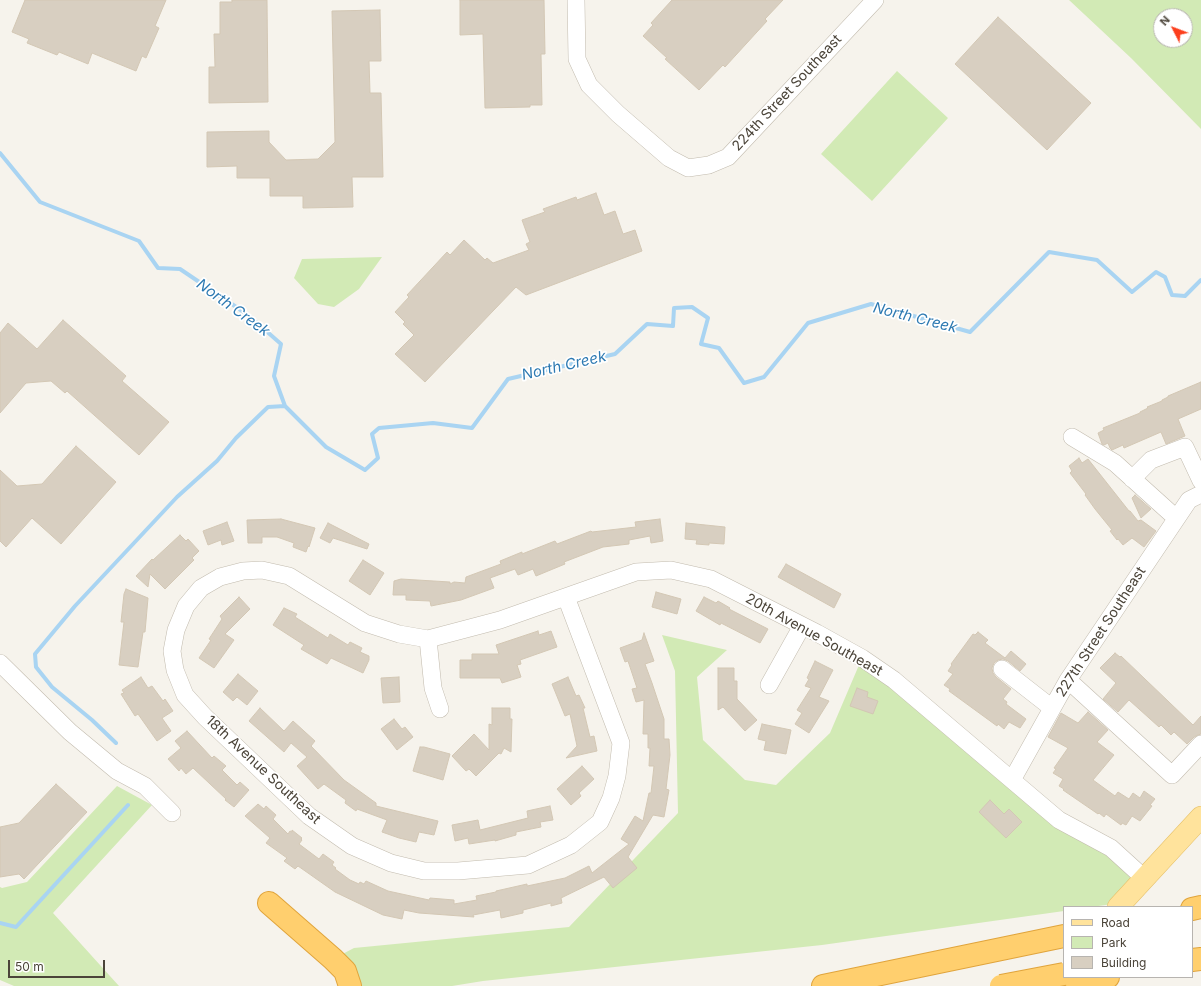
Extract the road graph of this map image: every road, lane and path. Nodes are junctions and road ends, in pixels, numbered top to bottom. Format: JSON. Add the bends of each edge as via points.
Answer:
{"nodes":[{"id":1,"x":576,"y":0,"type":"edge"},
{"id":2,"x":876,"y":0,"type":"edge"},
{"id":3,"x":1072,"y":437,"type":"dead end"},
{"id":4,"x":1132,"y":479,"type":"junction"},
{"id":5,"x":1201,"y":481,"type":"edge"},
{"id":6,"x":1201,"y":494,"type":"edge"},
{"id":7,"x":1176,"y":518,"type":"junction"},
{"id":8,"x":566,"y":597,"type":"junction"},
{"id":9,"x":802,"y":626,"type":"junction"},
{"id":10,"x":428,"y":640,"type":"junction"},
{"id":11,"x":0,"y":663,"type":"edge"},
{"id":12,"x":1002,"y":669,"type":"dead end"},
{"id":13,"x":1068,"y":680,"type":"junction"},
{"id":14,"x":769,"y":685,"type":"dead end"},
{"id":15,"x":1052,"y":708,"type":"junction"},
{"id":16,"x":440,"y":709,"type":"dead end"},
{"id":17,"x":1201,"y":744,"type":"edge"},
{"id":18,"x":1012,"y":780,"type":"junction"},
{"id":19,"x":172,"y":813,"type":"dead end"},
{"id":20,"x":1201,"y":817,"type":"edge"},
{"id":21,"x":1144,"y":878,"type":"junction"},
{"id":22,"x":269,"y":903,"type":"dead end"},
{"id":23,"x":1119,"y":906,"type":"edge"},
{"id":24,"x":1063,"y":936,"type":"edge"},
{"id":25,"x":1063,"y":946,"type":"edge"},
{"id":26,"x":1016,"y":950,"type":"junction"},
{"id":27,"x":1063,"y":968,"type":"edge"},
{"id":28,"x":1063,"y":974,"type":"edge"},
{"id":29,"x":1103,"y":978,"type":"edge"},
{"id":30,"x":350,"y":986,"type":"edge"},
{"id":31,"x":823,"y":986,"type":"edge"},
{"id":32,"x":878,"y":986,"type":"edge"},
{"id":33,"x":1001,"y":986,"type":"edge"},
{"id":34,"x":1047,"y":986,"type":"edge"},
{"id":35,"x":1062,"y":986,"type":"edge"}],
"edges":[{"from":1,"to":2,"type":"street","name":"224th Street Southeast","via":[[577,59],[589,85],[669,158],[688,168],[709,165],[728,157]]},
{"from":3,"to":4,"type":"street","via":[[1114,463]]},
{"from":4,"to":5,"type":"street","via":[[1151,460],[1185,447]]},
{"from":4,"to":7,"type":"street"},
{"from":6,"to":7,"type":"street","name":"227th Street Southeast","via":[[1189,500]]},
{"from":7,"to":13,"type":"street","name":"227th Street Southeast"},
{"from":8,"to":9,"type":"street","name":"20th Avenue Southeast","via":[[636,572],[671,570],[711,579]]},
{"from":8,"to":10,"type":"street","name":"20th Avenue Southeast","via":[[500,620]]},
{"from":8,"to":10,"type":"street","name":"18th Avenue Southeast","via":[[620,743],[617,776],[600,822],[571,845],[528,865],[424,872],[391,863],[352,846],[310,816],[204,717],[185,695],[175,670],[172,651],[176,630],[186,606],[202,588],[220,577],[243,571],[262,570],[289,576],[365,623]]},
{"from":9,"to":14,"type":"street"},
{"from":9,"to":18,"type":"street","name":"20th Avenue Southeast","via":[[862,658],[894,680]]},
{"from":10,"to":16,"type":"street","via":[[433,688]]},
{"from":11,"to":19,"type":"street","via":[[70,732],[117,771],[145,786]]},
{"from":12,"to":15,"type":"street"},
{"from":13,"to":15,"type":"street","name":"227th Street Southeast"},
{"from":13,"to":17,"type":"street","via":[[1172,774]]},
{"from":15,"to":18,"type":"street","name":"227th Street Southeast"},
{"from":18,"to":21,"type":"street","name":"20th Avenue Southeast","via":[[1059,820],[1111,848]]},
{"from":20,"to":21,"type":"main road"},
{"from":21,"to":23,"type":"main road"},
{"from":22,"to":30,"type":"highway","via":[[345,971]]},
{"from":24,"to":26,"type":"highway"},
{"from":25,"to":26,"type":"highway"},
{"from":26,"to":31,"type":"highway"},
{"from":26,"to":32,"type":"highway","via":[[978,963]]},
{"from":27,"to":34,"type":"main road"},
{"from":28,"to":33,"type":"highway","bridge":true},
{"from":29,"to":35,"type":"highway"}]}
